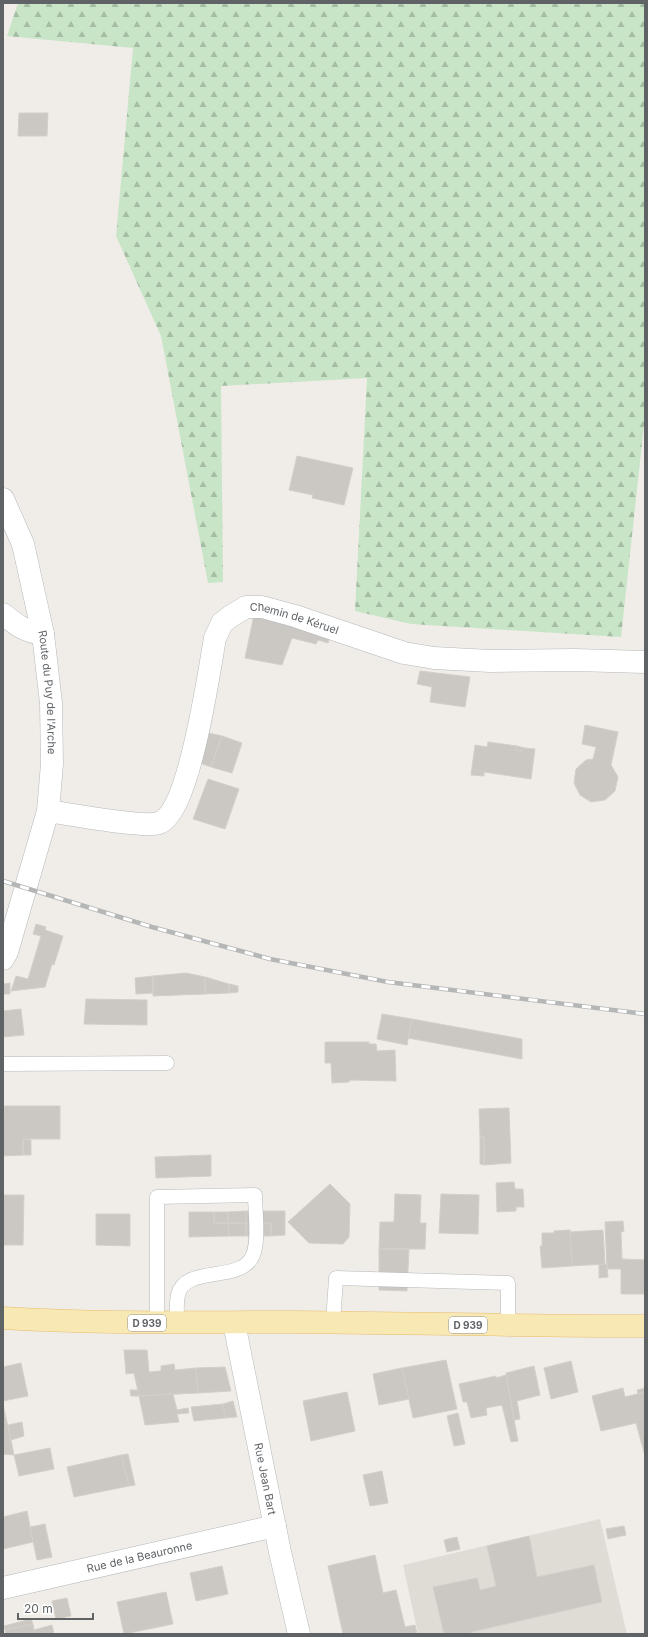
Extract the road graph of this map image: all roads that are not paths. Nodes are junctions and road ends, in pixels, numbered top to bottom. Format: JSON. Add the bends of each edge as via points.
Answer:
{"nodes":[{"id":1,"x":3,"y":499,"type":"edge"},
{"id":2,"x":3,"y":614,"type":"edge"},
{"id":3,"x":44,"y":634,"type":"junction"},
{"id":4,"x":645,"y":662,"type":"edge"},
{"id":5,"x":48,"y":810,"type":"junction"},
{"id":6,"x":3,"y":959,"type":"edge"},
{"id":7,"x":167,"y":1063,"type":"dead end"},
{"id":8,"x":3,"y":1064,"type":"edge"},
{"id":9,"x":3,"y":1318,"type":"edge"},
{"id":10,"x":234,"y":1322,"type":"junction"},
{"id":11,"x":167,"y":1323,"type":"junction"},
{"id":12,"x":333,"y":1323,"type":"junction"},
{"id":13,"x":508,"y":1325,"type":"junction"},
{"id":14,"x":645,"y":1326,"type":"edge"},
{"id":15,"x":277,"y":1533,"type":"junction"},
{"id":16,"x":3,"y":1588,"type":"edge"},
{"id":17,"x":298,"y":1634,"type":"edge"}],
"edges":[{"from":1,"to":3,"type":"street","name":"Route du Puy de l'Arche","via":[[23,544]]},
{"from":2,"to":3,"type":"street","via":[[17,626]]},
{"from":3,"to":5,"type":"street","name":"Route du Puy de l'Arche","via":[[51,703],[52,764]]},
{"from":4,"to":5,"type":"street","name":"Chemin de Kéruel","via":[[434,658],[404,652],[295,616],[246,607],[222,623],[215,638],[189,772],[171,812],[159,823],[139,824]]},
{"from":5,"to":6,"type":"street","name":"Route du Puy de l'Arche","via":[[26,890]]},
{"from":7,"to":8,"type":"lane"},
{"from":9,"to":11,"type":"main road","number":"D 939","via":[[74,1323]]},
{"from":10,"to":11,"type":"main road","number":"D 939"},
{"from":10,"to":12,"type":"main road","number":"D 939"},
{"from":10,"to":15,"type":"street","name":"Rue Jean Bart"},
{"from":11,"to":11,"type":"lane","via":[[178,1294],[189,1281],[231,1273],[251,1259],[256,1248],[255,1195],[157,1197]]},
{"from":12,"to":13,"type":"main road","number":"D 939"},
{"from":12,"to":13,"type":"lane","via":[[336,1278],[508,1283]]},
{"from":13,"to":14,"type":"main road","number":"D 939"},
{"from":15,"to":16,"type":"street","name":"Rue de la Beauronne"},
{"from":15,"to":17,"type":"street","name":"Rue Jean Bart"}]}
